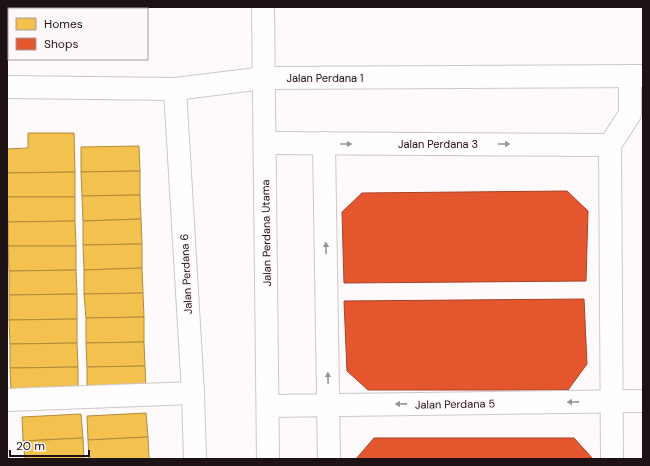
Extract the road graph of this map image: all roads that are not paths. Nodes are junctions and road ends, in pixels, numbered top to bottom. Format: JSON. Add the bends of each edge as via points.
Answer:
{"nodes":[{"id":1,"x":263,"y":7,"type":"edge"},
{"id":2,"x":637,"y":76,"type":"edge"},
{"id":3,"x":264,"y":78,"type":"junction"},
{"id":4,"x":7,"y":87,"type":"edge"},
{"id":5,"x":175,"y":89,"type":"junction"},
{"id":6,"x":265,"y":143,"type":"junction"},
{"id":7,"x":324,"y":144,"type":"junction"},
{"id":8,"x":610,"y":145,"type":"junction"},
{"id":9,"x":193,"y":393,"type":"junction"},
{"id":10,"x":7,"y":400,"type":"edge"},
{"id":11,"x":643,"y":401,"type":"edge"},
{"id":12,"x":612,"y":402,"type":"junction"},
{"id":13,"x":268,"y":406,"type":"junction"},
{"id":14,"x":328,"y":406,"type":"junction"},
{"id":15,"x":195,"y":459,"type":"edge"},
{"id":16,"x":268,"y":459,"type":"edge"},
{"id":17,"x":329,"y":459,"type":"edge"},
{"id":18,"x":612,"y":459,"type":"edge"}],
"edges":[{"from":1,"to":3,"type":"street","name":"Jalan Perdana Utama"},
{"from":2,"to":3,"type":"street","name":"Jalan Perdana 1"},
{"from":2,"to":8,"type":"street","via":[[630,114]]},
{"from":3,"to":5,"type":"street","name":"Jalan Perdana 1"},
{"from":3,"to":6,"type":"street","name":"Jalan Perdana Utama"},
{"from":4,"to":5,"type":"street","name":"Jalan Perdana 1"},
{"from":5,"to":9,"type":"street","name":"Jalan Perdana 6"},
{"from":6,"to":7,"type":"street","name":"Jalan Perdana 3"},
{"from":6,"to":13,"type":"street","name":"Jalan Perdana Utama"},
{"from":7,"to":8,"type":"street","name":"Jalan Perdana 3","one_way":true},
{"from":14,"to":7,"type":"street","one_way":true},
{"from":8,"to":12,"type":"street"},
{"from":9,"to":10,"type":"street"},
{"from":9,"to":15,"type":"street","name":"Jalan Perdana 6"},
{"from":11,"to":12,"type":"street","name":"Jalan Perdana 5"},
{"from":12,"to":14,"type":"street","name":"Jalan Perdana 5","one_way":true},
{"from":12,"to":18,"type":"street"},
{"from":13,"to":14,"type":"street","name":"Jalan Perdana 5"},
{"from":13,"to":16,"type":"street","name":"Jalan Perdana Utama"},
{"from":14,"to":17,"type":"street"}]}
